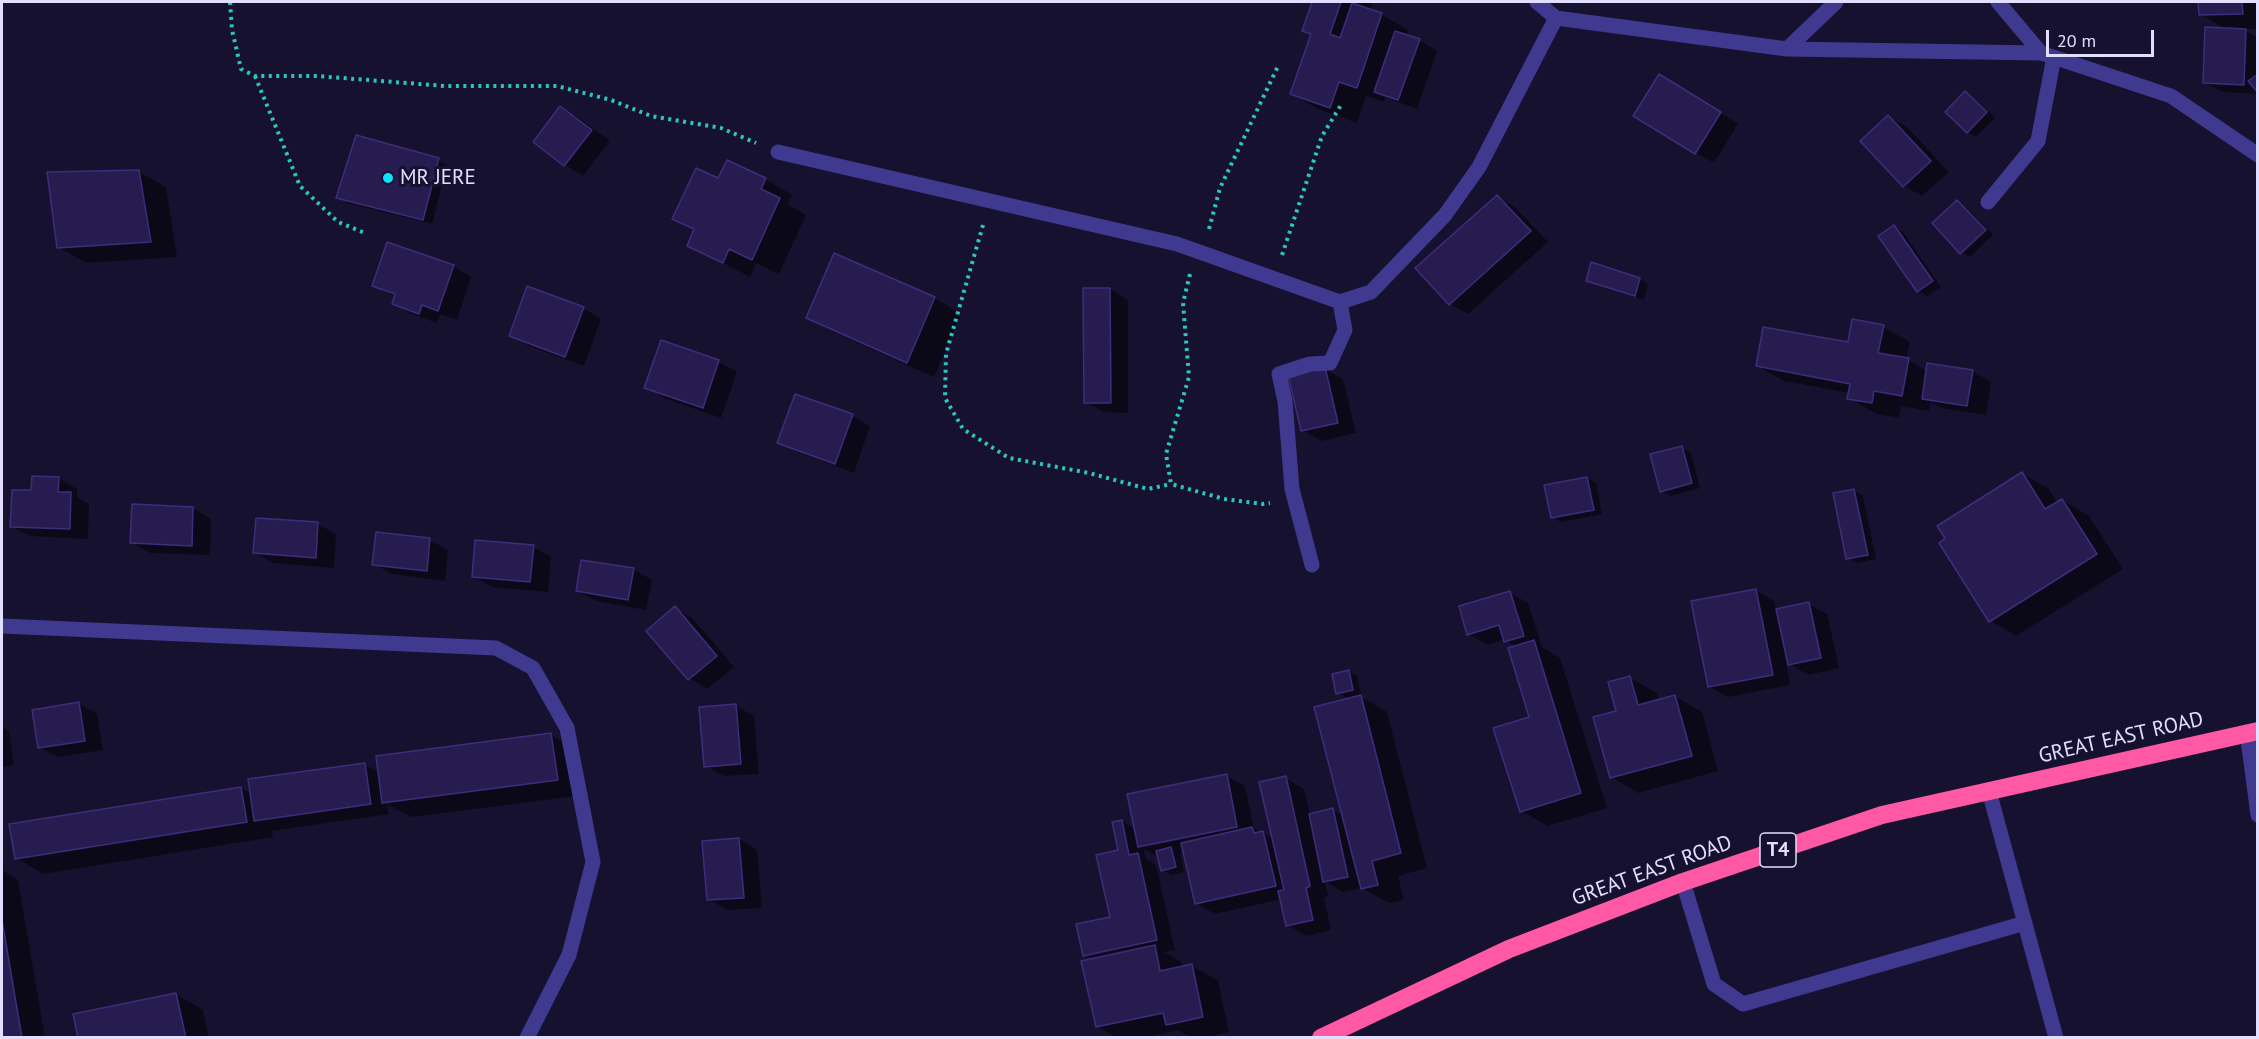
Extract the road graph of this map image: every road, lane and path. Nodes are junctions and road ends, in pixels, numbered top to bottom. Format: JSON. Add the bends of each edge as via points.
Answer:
{"nodes":[{"id":1,"x":230,"y":2,"type":"edge"},
{"id":2,"x":1537,"y":2,"type":"edge"},
{"id":3,"x":1836,"y":2,"type":"edge"},
{"id":4,"x":1998,"y":2,"type":"edge"},
{"id":5,"x":1556,"y":18,"type":"junction"},
{"id":6,"x":1787,"y":49,"type":"junction"},
{"id":7,"x":2048,"y":55,"type":"junction"},
{"id":8,"x":1279,"y":64,"type":"dead end"},
{"id":9,"x":255,"y":76,"type":"junction"},
{"id":10,"x":1341,"y":105,"type":"dead end"},
{"id":11,"x":778,"y":152,"type":"joint"},
{"id":12,"x":2258,"y":155,"type":"edge"},
{"id":13,"x":990,"y":201,"type":"junction"},
{"id":14,"x":1988,"y":202,"type":"dead end"},
{"id":15,"x":365,"y":233,"type":"dead end"},
{"id":16,"x":1199,"y":252,"type":"junction"},
{"id":17,"x":1274,"y":278,"type":"junction"},
{"id":18,"x":1340,"y":302,"type":"junction"},
{"id":19,"x":1171,"y":484,"type":"junction"},
{"id":20,"x":1294,"y":499,"type":"junction"},
{"id":21,"x":1312,"y":565,"type":"dead end"},
{"id":22,"x":2,"y":626,"type":"edge"},
{"id":23,"x":2252,"y":731,"type":"edge"},
{"id":24,"x":1989,"y":791,"type":"junction"},
{"id":25,"x":2258,"y":815,"type":"edge"},
{"id":26,"x":1683,"y":882,"type":"junction"},
{"id":27,"x":2025,"y":923,"type":"junction"},
{"id":28,"x":527,"y":1038,"type":"edge"},
{"id":29,"x":1321,"y":1038,"type":"edge"},
{"id":30,"x":2056,"y":1038,"type":"edge"}],
"edges":[{"from":1,"to":9,"type":"path","via":[[241,69]]},
{"from":2,"to":5,"type":"street"},
{"from":3,"to":6,"type":"street"},
{"from":4,"to":7,"type":"street"},
{"from":5,"to":6,"type":"street"},
{"from":5,"to":18,"type":"street","via":[[1479,167],[1445,215],[1371,292]]},
{"from":6,"to":7,"type":"street"},
{"from":7,"to":12,"type":"street","via":[[2171,96]]},
{"from":7,"to":14,"type":"street","via":[[2038,141]]},
{"from":8,"to":16,"type":"path","via":[[1220,188]]},
{"from":9,"to":11,"type":"path","via":[[317,76],[445,86],[557,86],[611,100],[651,116],[721,128]]},
{"from":9,"to":15,"type":"path","via":[[300,186],[338,222]]},
{"from":10,"to":17,"type":"path","via":[[1322,136]]},
{"from":11,"to":13,"type":"street"},
{"from":13,"to":16,"type":"street"},
{"from":13,"to":19,"type":"path","via":[[946,354],[945,398],[963,429],[1009,458],[1148,489]]},
{"from":16,"to":17,"type":"street"},
{"from":16,"to":19,"type":"path","via":[[1183,303],[1189,377],[1166,454]]},
{"from":17,"to":18,"type":"street"},
{"from":18,"to":20,"type":"street","via":[[1345,330],[1330,363],[1310,364],[1279,374]]},
{"from":19,"to":20,"type":"path","via":[[1224,499],[1263,504]]},
{"from":20,"to":21,"type":"street"},
{"from":22,"to":28,"type":"street","via":[[496,648],[532,668],[567,728],[593,862],[569,955]]},
{"from":23,"to":24,"type":"highway","name":"GREAT EAST ROAD","number":"T4"},
{"from":23,"to":25,"type":"street"},
{"from":24,"to":26,"type":"highway","name":"GREAT EAST ROAD","number":"T4","via":[[1882,815]]},
{"from":24,"to":27,"type":"street"},
{"from":26,"to":27,"type":"street","via":[[1714,984],[1743,1004]]},
{"from":26,"to":29,"type":"highway","name":"GREAT EAST ROAD","number":"T4","via":[[1509,949]]},
{"from":27,"to":30,"type":"street"}]}
